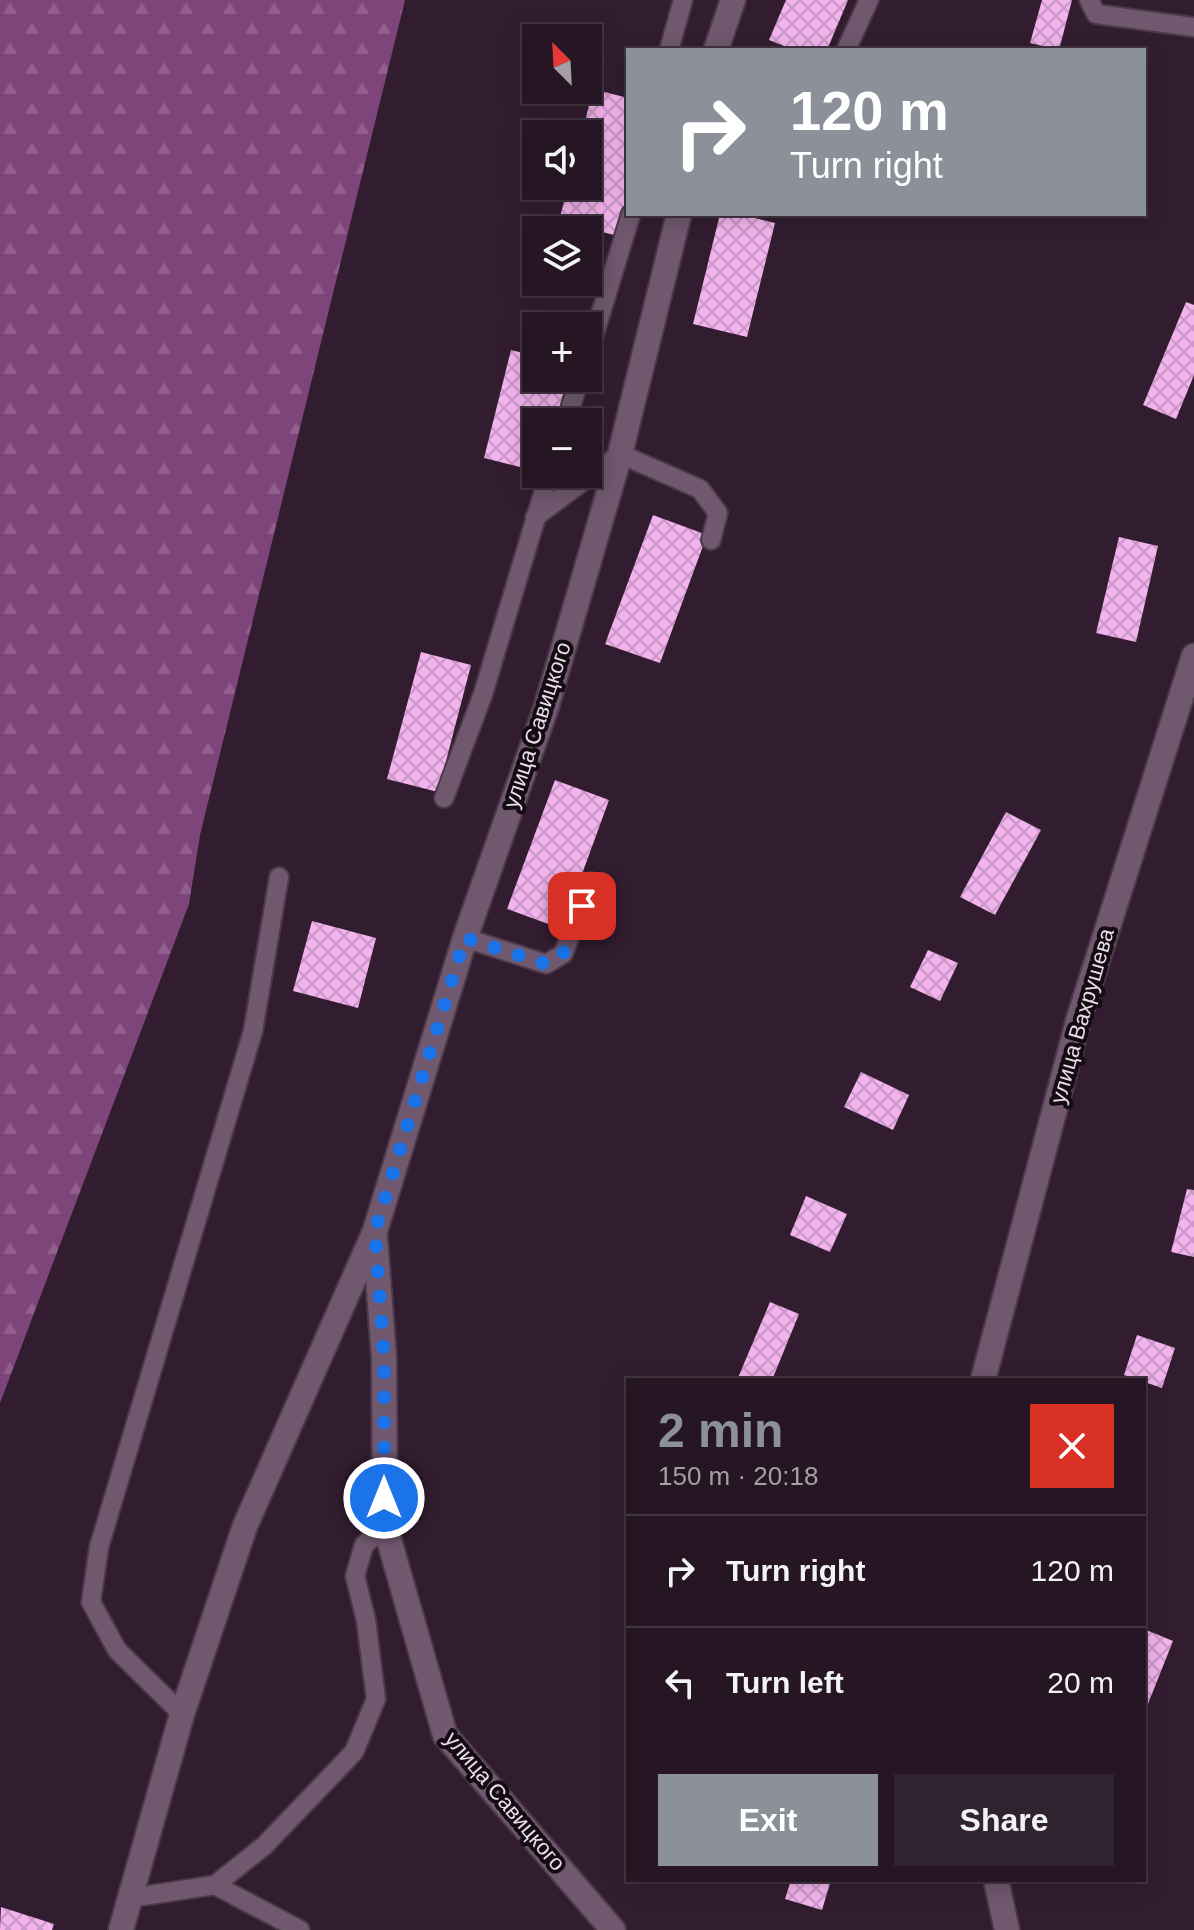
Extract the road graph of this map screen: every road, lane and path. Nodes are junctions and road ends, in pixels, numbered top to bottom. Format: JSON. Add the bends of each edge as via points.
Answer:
{"nodes":[{"id":1,"x":683,"y":0,"type":"edge"},
{"id":2,"x":733,"y":0,"type":"edge"},
{"id":3,"x":869,"y":0,"type":"edge"},
{"id":4,"x":1089,"y":0,"type":"edge"},
{"id":5,"x":1194,"y":27,"type":"edge"},
{"id":6,"x":670,"y":48,"type":"edge"},
{"id":7,"x":717,"y":48,"type":"edge"},
{"id":8,"x":847,"y":48,"type":"edge"},
{"id":9,"x":630,"y":216,"type":"edge"},
{"id":10,"x":679,"y":216,"type":"edge"},
{"id":11,"x":601,"y":312,"type":"edge"},
{"id":12,"x":620,"y":454,"type":"junction"},
{"id":13,"x":544,"y":488,"type":"edge"},
{"id":14,"x":535,"y":517,"type":"junction"},
{"id":15,"x":711,"y":540,"type":"dead end"},
{"id":16,"x":1194,"y":656,"type":"edge"},
{"id":17,"x":444,"y":798,"type":"dead end"},
{"id":18,"x":279,"y":877,"type":"dead end"},
{"id":19,"x":591,"y":882,"type":"dead end"},
{"id":20,"x":465,"y":938,"type":"junction"},
{"id":21,"x":375,"y":1231,"type":"junction"},
{"id":22,"x":984,"y":1378,"type":"edge"},
{"id":23,"x":385,"y":1526,"type":"junction"},
{"id":24,"x":182,"y":1714,"type":"junction"},
{"id":25,"x":996,"y":1882,"type":"edge"},
{"id":26,"x":215,"y":1885,"type":"junction"},
{"id":27,"x":130,"y":1898,"type":"junction"},
{"id":28,"x":121,"y":1930,"type":"edge"},
{"id":29,"x":300,"y":1930,"type":"edge"},
{"id":30,"x":613,"y":1930,"type":"edge"},
{"id":31,"x":1007,"y":1930,"type":"edge"}],
"edges":[{"from":1,"to":6,"type":"lane"},
{"from":2,"to":7,"type":"street"},
{"from":3,"to":8,"type":"lane"},
{"from":4,"to":5,"type":"lane","via":[[1096,14]]},
{"from":9,"to":11,"type":"lane"},
{"from":10,"to":12,"type":"street","name":"улица Савицкого"},
{"from":12,"to":14,"type":"lane"},
{"from":12,"to":15,"type":"lane","via":[[700,489],[718,513]]},
{"from":12,"to":20,"type":"street","name":"улица Савицкого","via":[[546,708]]},
{"from":13,"to":14,"type":"lane"},
{"from":14,"to":17,"type":"lane","via":[[483,694]]},
{"from":16,"to":22,"type":"street","name":"улица Вахрушева","via":[[1079,1018]]},
{"from":18,"to":24,"type":"lane","via":[[253,1031],[99,1547],[91,1602],[117,1650]]},
{"from":19,"to":20,"type":"lane","via":[[563,954],[546,964]]},
{"from":20,"to":21,"type":"street","name":"улица Савицкого"},
{"from":21,"to":23,"type":"street","name":"улица Савицкого","via":[[384,1358]]},
{"from":21,"to":24,"type":"street","name":"улица Савицкого","via":[[245,1526]]},
{"from":23,"to":26,"type":"lane","via":[[364,1545],[355,1576],[376,1699],[354,1752],[264,1846]]},
{"from":23,"to":30,"type":"street","name":"улица Савицкого","via":[[445,1735]]},
{"from":24,"to":27,"type":"street","name":"улица Савицкого"},
{"from":25,"to":31,"type":"street"},
{"from":26,"to":27,"type":"lane"},
{"from":26,"to":29,"type":"lane"},
{"from":27,"to":28,"type":"street","name":"улица Савицкого"}]}
